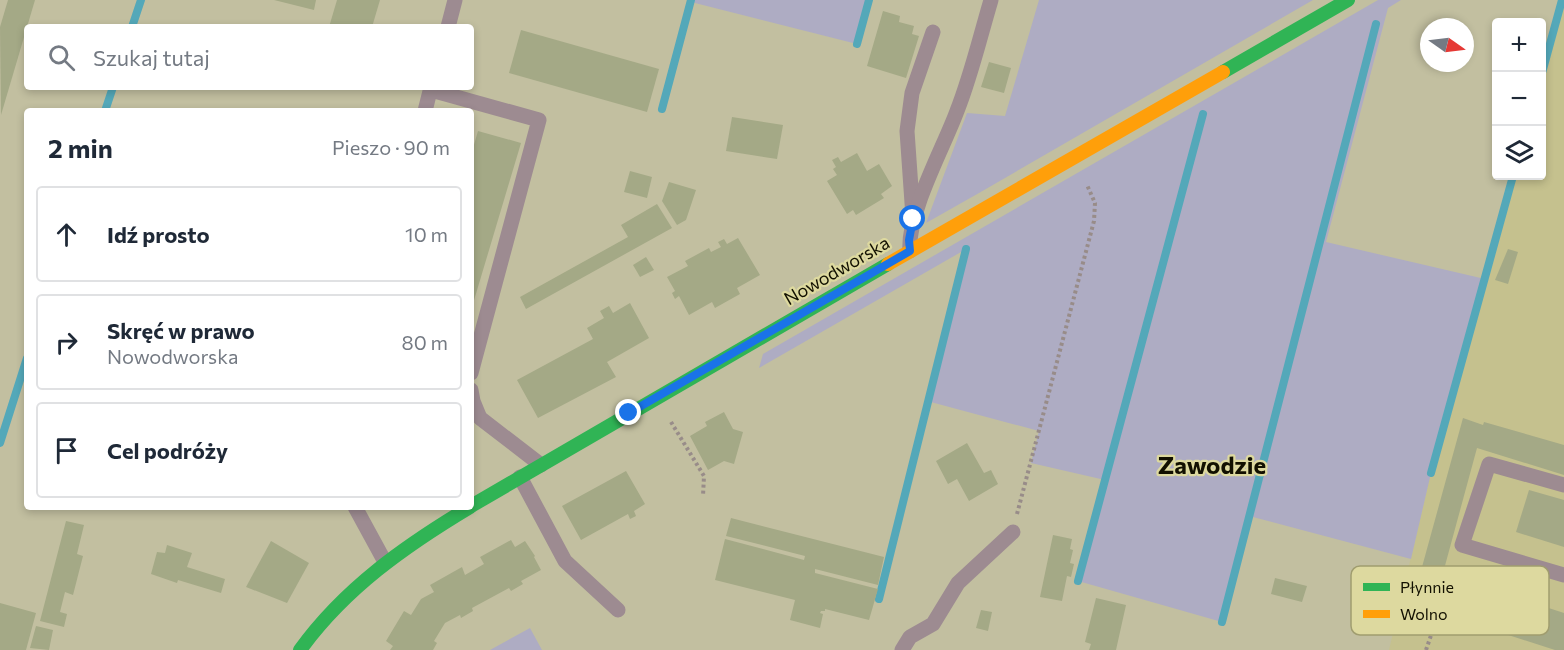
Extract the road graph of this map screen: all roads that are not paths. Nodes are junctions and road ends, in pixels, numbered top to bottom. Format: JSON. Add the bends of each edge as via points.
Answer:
{"nodes":[{"id":1,"x":455,"y":0,"type":"edge"},
{"id":2,"x":991,"y":0,"type":"edge"},
{"id":3,"x":1348,"y":0,"type":"edge"},
{"id":4,"x":449,"y":24,"type":"edge"},
{"id":5,"x":933,"y":32,"type":"dead end"},
{"id":6,"x":430,"y":90,"type":"edge"},
{"id":7,"x":438,"y":90,"type":"edge"},
{"id":8,"x":426,"y":108,"type":"edge"},
{"id":9,"x":913,"y":219,"type":"junction"},
{"id":10,"x":910,"y":251,"type":"junction"},
{"id":11,"x":474,"y":362,"type":"edge"},
{"id":12,"x":474,"y":403,"type":"edge"},
{"id":13,"x":541,"y":465,"type":"junction"},
{"id":14,"x":520,"y":477,"type":"junction"},
{"id":15,"x":1564,"y":485,"type":"edge"},
{"id":16,"x":474,"y":505,"type":"edge"},
{"id":17,"x":357,"y":510,"type":"edge"},
{"id":18,"x":465,"y":510,"type":"edge"},
{"id":19,"x":1012,"y":532,"type":"road end"},
{"id":20,"x":385,"y":562,"type":"junction"},
{"id":21,"x":1534,"y":566,"type":"edge"},
{"id":22,"x":1549,"y":570,"type":"edge"},
{"id":23,"x":1564,"y":575,"type":"edge"},
{"id":24,"x":618,"y":610,"type":"dead end"},
{"id":25,"x":300,"y":650,"type":"edge"},
{"id":26,"x":902,"y":650,"type":"edge"}],
"edges":[{"from":1,"to":4,"type":"lane"},
{"from":2,"to":9,"type":"lane","via":[[958,109]]},
{"from":3,"to":10,"type":"street","name":"Nowodworska"},
{"from":5,"to":9,"type":"lane","via":[[912,93],[907,131]]},
{"from":6,"to":8,"type":"lane"},
{"from":7,"to":11,"type":"lane","via":[[539,120]]},
{"from":9,"to":10,"type":"lane"},
{"from":10,"to":13,"type":"street","name":"Nowodworska"},
{"from":12,"to":13,"type":"lane","via":[[480,418]]},
{"from":13,"to":14,"type":"street","name":"Nowodworska"},
{"from":14,"to":16,"type":"street","name":"Nowodworska"},
{"from":14,"to":24,"type":"lane","via":[[565,561]]},
{"from":15,"to":21,"type":"lane","via":[[1489,464],[1462,544]]},
{"from":17,"to":20,"type":"lane"},
{"from":18,"to":20,"type":"street","name":"Nowodworska"},
{"from":19,"to":26,"type":"lane","via":[[958,583],[933,624],[910,637]]},
{"from":20,"to":25,"type":"street","name":"Nowodworska","via":[[331,612]]},
{"from":22,"to":23,"type":"lane"}]}
